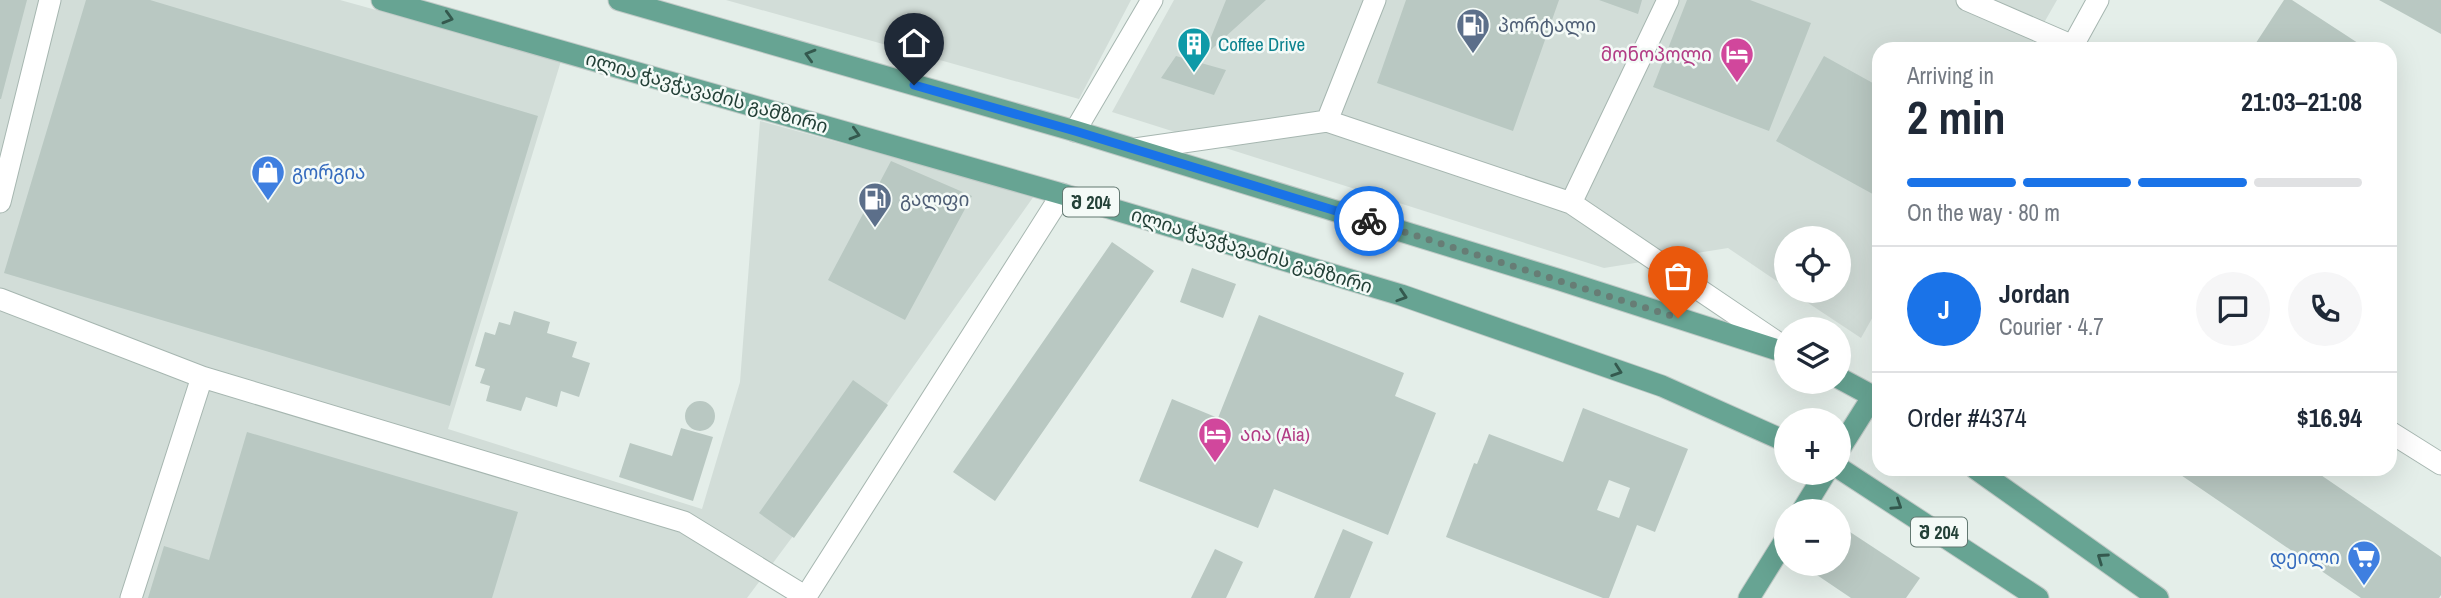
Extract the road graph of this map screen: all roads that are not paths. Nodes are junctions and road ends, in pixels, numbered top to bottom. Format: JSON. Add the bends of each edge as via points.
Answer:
{"nodes":[{"id":1,"x":50,"y":0,"type":"edge"},
{"id":2,"x":382,"y":0,"type":"edge"},
{"id":3,"x":618,"y":0,"type":"edge"},
{"id":4,"x":1152,"y":0,"type":"edge"},
{"id":5,"x":1375,"y":0,"type":"edge"},
{"id":6,"x":1668,"y":0,"type":"edge"},
{"id":7,"x":1968,"y":0,"type":"edge"},
{"id":8,"x":2098,"y":0,"type":"edge"},
{"id":9,"x":2059,"y":42,"type":"edge"},
{"id":10,"x":2075,"y":42,"type":"edge"},
{"id":11,"x":1327,"y":121,"type":"junction"},
{"id":12,"x":1075,"y":131,"type":"junction"},
{"id":13,"x":1135,"y":149,"type":"junction"},
{"id":14,"x":1062,"y":194,"type":"junction"},
{"id":15,"x":0,"y":202,"type":"edge"},
{"id":16,"x":1571,"y":203,"type":"junction"},
{"id":17,"x":0,"y":299,"type":"edge"},
{"id":18,"x":1774,"y":342,"type":"edge"},
{"id":19,"x":1774,"y":347,"type":"edge"},
{"id":20,"x":202,"y":377,"type":"junction"},
{"id":21,"x":1851,"y":383,"type":"edge"},
{"id":22,"x":1872,"y":392,"type":"edge"},
{"id":23,"x":1872,"y":401,"type":"edge"},
{"id":24,"x":1851,"y":432,"type":"edge"},
{"id":25,"x":1774,"y":436,"type":"edge"},
{"id":26,"x":2397,"y":436,"type":"edge"},
{"id":27,"x":2441,"y":464,"type":"edge"},
{"id":28,"x":1851,"y":476,"type":"edge"},
{"id":29,"x":1986,"y":476,"type":"edge"},
{"id":30,"x":1774,"y":558,"type":"edge"},
{"id":31,"x":805,"y":597,"type":"edge"},
{"id":32,"x":131,"y":598,"type":"edge"},
{"id":33,"x":1749,"y":598,"type":"edge"},
{"id":34,"x":2038,"y":598,"type":"edge"},
{"id":35,"x":2158,"y":598,"type":"edge"}],
"edges":[{"from":1,"to":15,"type":"street"},
{"from":2,"to":14,"type":"main road","name":"ილია ჭავჭავაძის გამზირი","number":"შ 204","one_way":true},
{"from":12,"to":3,"type":"main road","one_way":true},
{"from":4,"to":12,"type":"street"},
{"from":5,"to":11,"type":"street"},
{"from":6,"to":16,"type":"street"},
{"from":7,"to":9,"type":"street"},
{"from":8,"to":10,"type":"street"},
{"from":11,"to":13,"type":"street"},
{"from":11,"to":16,"type":"street"},
{"from":12,"to":13,"type":"main road"},
{"from":13,"to":19,"type":"main road"},
{"from":14,"to":25,"type":"main road","name":"ილია ჭავჭავაძის გამზირი","number":"შ 204","one_way":true,"via":[[1401,295],[1661,386]]},
{"from":14,"to":31,"type":"street"},
{"from":16,"to":18,"type":"street"},
{"from":17,"to":20,"type":"street"},
{"from":20,"to":31,"type":"street","via":[[684,522]]},
{"from":20,"to":32,"type":"street"},
{"from":21,"to":22,"type":"main road"},
{"from":23,"to":24,"type":"main road"},
{"from":26,"to":27,"type":"street"},
{"from":28,"to":34,"type":"main road","number":"შ 204","one_way":true},
{"from":35,"to":29,"type":"main road","one_way":true},
{"from":30,"to":33,"type":"main road"}]}
